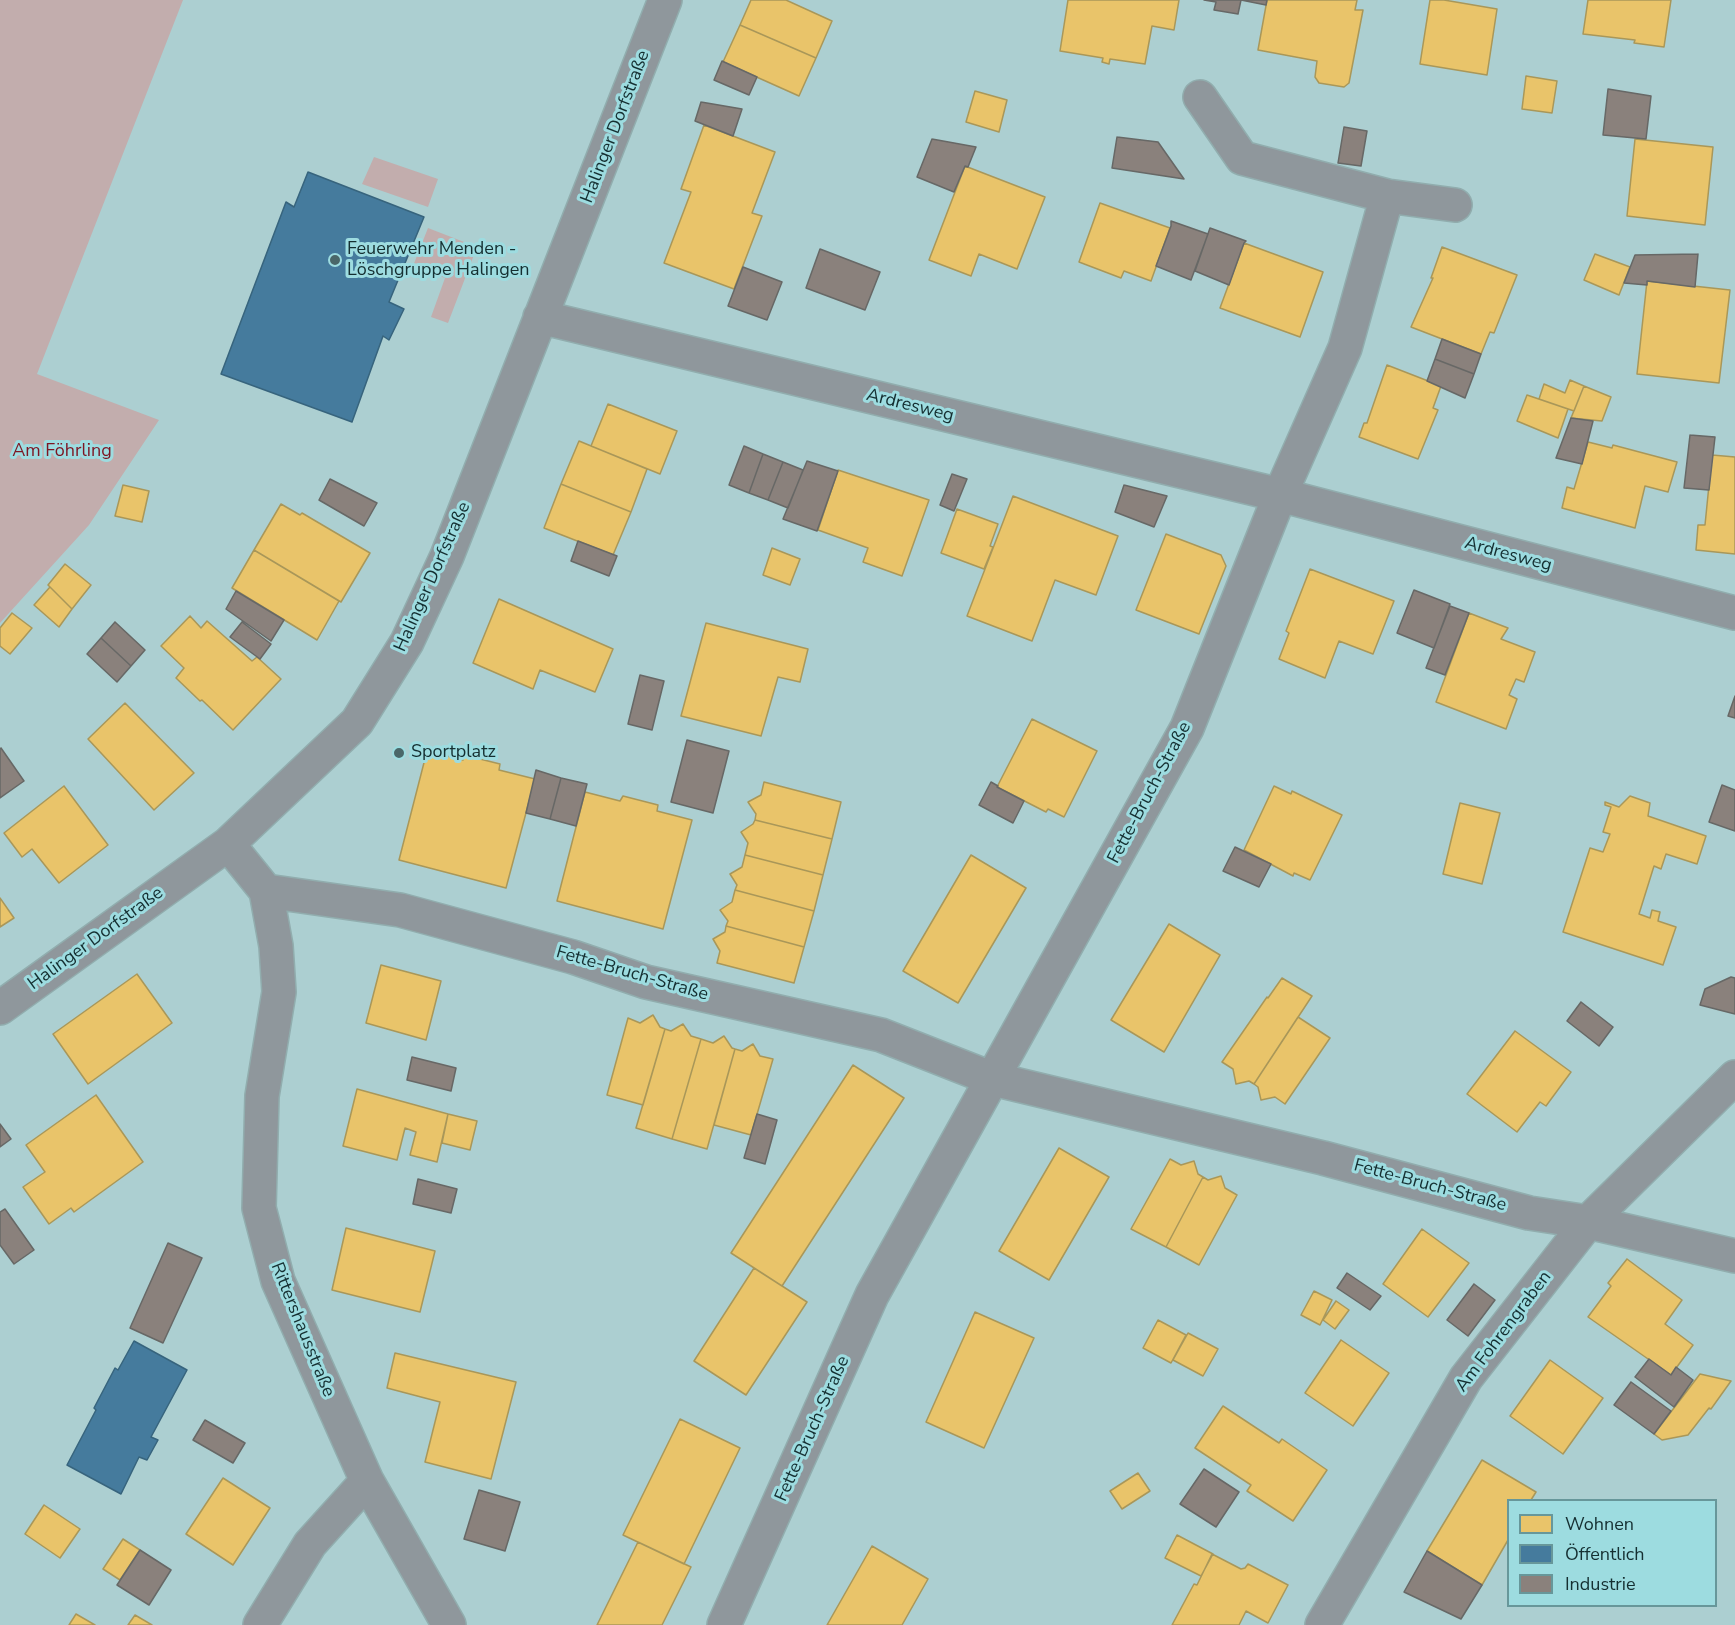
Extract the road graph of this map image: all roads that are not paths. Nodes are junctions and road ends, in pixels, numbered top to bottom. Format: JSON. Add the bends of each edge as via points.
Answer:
{"nodes":[{"id":1,"x":665,"y":0,"type":"edge"},
{"id":2,"x":1200,"y":97,"type":"dead end"},
{"id":3,"x":1387,"y":196,"type":"junction"},
{"id":4,"x":1455,"y":205,"type":"dead end"},
{"id":5,"x":540,"y":317,"type":"junction"},
{"id":6,"x":1280,"y":495,"type":"junction"},
{"id":7,"x":1735,"y":614,"type":"edge"},
{"id":8,"x":228,"y":844,"type":"junction"},
{"id":9,"x":266,"y":891,"type":"junction"},
{"id":10,"x":0,"y":1008,"type":"edge"},
{"id":11,"x":1735,"y":1077,"type":"edge"},
{"id":12,"x":993,"y":1079,"type":"junction"},
{"id":13,"x":1588,"y":1222,"type":"junction"},
{"id":14,"x":1735,"y":1256,"type":"edge"},
{"id":15,"x":367,"y":1481,"type":"junction"},
{"id":16,"x":260,"y":1625,"type":"edge"},
{"id":17,"x":449,"y":1625,"type":"edge"},
{"id":18,"x":724,"y":1625,"type":"edge"},
{"id":19,"x":1322,"y":1625,"type":"edge"}],
"edges":[{"from":1,"to":5,"type":"street","name":"Halinger Dorfstraße"},
{"from":2,"to":3,"type":"street","via":[[1242,158]]},
{"from":3,"to":4,"type":"street"},
{"from":3,"to":6,"type":"street","via":[[1345,348]]},
{"from":5,"to":6,"type":"street","name":"Ardresweg"},
{"from":5,"to":8,"type":"street","name":"Halinger Dorfstraße","via":[[447,556],[407,642],[357,722]]},
{"from":6,"to":7,"type":"street","name":"Ardresweg"},
{"from":6,"to":12,"type":"street","name":"Fette-Bruch-Straße","via":[[1186,728]]},
{"from":8,"to":9,"type":"street","name":"Rittershausstraße"},
{"from":8,"to":10,"type":"street","name":"Halinger Dorfstraße"},
{"from":9,"to":12,"type":"street","name":"Fette-Bruch-Straße","via":[[400,910],[573,957],[646,982],[881,1035]]},
{"from":9,"to":15,"type":"street","name":"Rittershausstraße","via":[[279,992],[262,1096],[259,1208],[278,1281]]},
{"from":11,"to":13,"type":"street","name":"Am Fohrengraben"},
{"from":12,"to":13,"type":"street","name":"Fette-Bruch-Straße","via":[[1323,1158],[1530,1213]]},
{"from":12,"to":18,"type":"street","name":"Fette-Bruch-Straße","via":[[872,1295]]},
{"from":13,"to":14,"type":"street","name":"Fette-Bruch-Straße"},
{"from":13,"to":19,"type":"street","name":"Am Fohrengraben","via":[[1466,1378]]},
{"from":15,"to":16,"type":"street","via":[[310,1544]]},
{"from":15,"to":17,"type":"street","name":"Rittershausstraße"}]}
